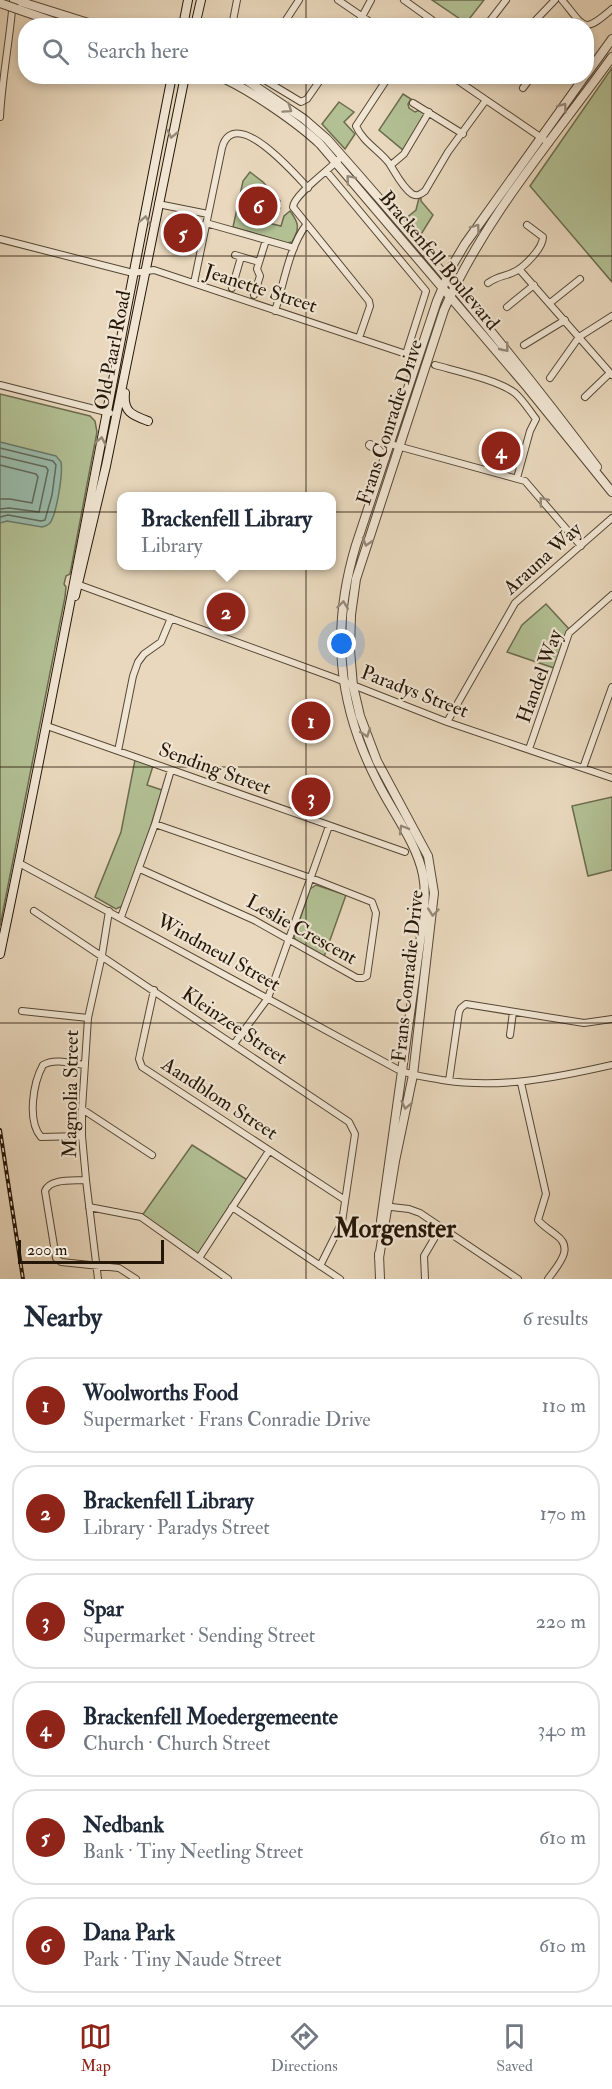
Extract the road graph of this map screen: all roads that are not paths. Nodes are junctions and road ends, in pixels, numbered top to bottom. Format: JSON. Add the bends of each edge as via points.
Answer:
{"nodes":[{"id":1,"x":188,"y":0,"type":"edge"},
{"id":2,"x":201,"y":0,"type":"edge"},
{"id":3,"x":237,"y":0,"type":"edge"},
{"id":4,"x":299,"y":0,"type":"edge"},
{"id":5,"x":338,"y":0,"type":"edge"},
{"id":6,"x":370,"y":0,"type":"edge"},
{"id":7,"x":404,"y":0,"type":"edge"},
{"id":8,"x":506,"y":0,"type":"edge"},
{"id":9,"x":555,"y":0,"type":"edge"},
{"id":10,"x":561,"y":0,"type":"edge"},
{"id":11,"x":16,"y":2,"type":"edge"},
{"id":12,"x":0,"y":3,"type":"edge"},
{"id":13,"x":612,"y":9,"type":"edge"},
{"id":14,"x":363,"y":17,"type":"joint"},
{"id":15,"x":49,"y":18,"type":"edge"},
{"id":16,"x":71,"y":18,"type":"edge"},
{"id":17,"x":185,"y":18,"type":"edge"},
{"id":18,"x":197,"y":18,"type":"edge"},
{"id":19,"x":234,"y":18,"type":"edge"},
{"id":20,"x":287,"y":18,"type":"edge"},
{"id":21,"x":429,"y":18,"type":"edge"},
{"id":22,"x":492,"y":18,"type":"edge"},
{"id":23,"x":538,"y":18,"type":"edge"},
{"id":24,"x":574,"y":18,"type":"edge"},
{"id":25,"x":594,"y":23,"type":"edge"},
{"id":26,"x":612,"y":39,"type":"edge"},
{"id":27,"x":612,"y":57,"type":"edge"},
{"id":28,"x":594,"y":65,"type":"edge"},
{"id":29,"x":594,"y":82,"type":"edge"},
{"id":30,"x":170,"y":84,"type":"edge"},
{"id":31,"x":183,"y":84,"type":"edge"},
{"id":32,"x":234,"y":84,"type":"edge"},
{"id":33,"x":252,"y":84,"type":"edge"},
{"id":34,"x":271,"y":84,"type":"edge"},
{"id":35,"x":317,"y":84,"type":"edge"},
{"id":36,"x":384,"y":84,"type":"edge"},
{"id":37,"x":463,"y":84,"type":"edge"},
{"id":38,"x":526,"y":84,"type":"edge"},
{"id":39,"x":580,"y":84,"type":"edge"},
{"id":40,"x":592,"y":84,"type":"edge"},
{"id":41,"x":523,"y":88,"type":"dead end"},
{"id":42,"x":486,"y":100,"type":"junction"},
{"id":43,"x":413,"y":103,"type":"dead end"},
{"id":44,"x":429,"y":112,"type":"junction"},
{"id":45,"x":0,"y":117,"type":"edge"},
{"id":46,"x":463,"y":134,"type":"junction"},
{"id":47,"x":541,"y":138,"type":"junction"},
{"id":48,"x":549,"y":143,"type":"junction"},
{"id":49,"x":339,"y":159,"type":"junction"},
{"id":50,"x":391,"y":165,"type":"junction"},
{"id":51,"x":327,"y":172,"type":"junction"},
{"id":52,"x":308,"y":188,"type":"junction"},
{"id":53,"x":158,"y":204,"type":"junction"},
{"id":54,"x":208,"y":214,"type":"junction"},
{"id":55,"x":206,"y":223,"type":"junction"},
{"id":56,"x":306,"y":225,"type":"junction"},
{"id":57,"x":527,"y":225,"type":"dead end"},
{"id":58,"x":0,"y":239,"type":"edge"},
{"id":59,"x":266,"y":240,"type":"junction"},
{"id":60,"x":294,"y":248,"type":"junction"},
{"id":61,"x":259,"y":262,"type":"junction"},
{"id":62,"x":519,"y":269,"type":"junction"},
{"id":63,"x":145,"y":270,"type":"junction"},
{"id":64,"x":134,"y":273,"type":"junction"},
{"id":65,"x":447,"y":278,"type":"junction"},
{"id":66,"x":580,"y":279,"type":"dead end"},
{"id":67,"x":194,"y":283,"type":"junction"},
{"id":68,"x":488,"y":283,"type":"dead end"},
{"id":69,"x":534,"y":285,"type":"junction"},
{"id":70,"x":454,"y":287,"type":"junction"},
{"id":71,"x":231,"y":288,"type":"dead end"},
{"id":72,"x":442,"y":288,"type":"junction"},
{"id":73,"x":254,"y":295,"type":"dead end"},
{"id":74,"x":450,"y":297,"type":"junction"},
{"id":75,"x":550,"y":303,"type":"junction"},
{"id":76,"x":507,"y":307,"type":"dead end"},
{"id":77,"x":275,"y":311,"type":"junction"},
{"id":78,"x":612,"y":316,"type":"edge"},
{"id":79,"x":565,"y":320,"type":"junction"},
{"id":80,"x":579,"y":337,"type":"junction"},
{"id":81,"x":359,"y":338,"type":"junction"},
{"id":82,"x":524,"y":345,"type":"dead end"},
{"id":83,"x":127,"y":359,"type":"junction"},
{"id":84,"x":435,"y":365,"type":"dead end"},
{"id":85,"x":610,"y":370,"type":"edge"},
{"id":86,"x":550,"y":378,"type":"dead end"},
{"id":87,"x":0,"y":385,"type":"edge"},
{"id":88,"x":585,"y":397,"type":"dead end"},
{"id":89,"x":112,"y":414,"type":"junction"},
{"id":90,"x":148,"y":421,"type":"dead end"},
{"id":91,"x":390,"y":444,"type":"junction"},
{"id":92,"x":370,"y":445,"type":"dead end"},
{"id":93,"x":399,"y":446,"type":"junction"},
{"id":94,"x":385,"y":458,"type":"junction"},
{"id":95,"x":516,"y":478,"type":"junction"},
{"id":96,"x":612,"y":486,"type":"edge"},
{"id":97,"x":612,"y":492,"type":"edge"},
{"id":98,"x":612,"y":518,"type":"edge"},
{"id":99,"x":581,"y":546,"type":"junction"},
{"id":100,"x":76,"y":583,"type":"junction"},
{"id":101,"x":611,"y":597,"type":"edge"},
{"id":102,"x":171,"y":618,"type":"junction"},
{"id":103,"x":344,"y":682,"type":"junction"},
{"id":104,"x":353,"y":686,"type":"junction"},
{"id":105,"x":612,"y":687,"type":"edge"},
{"id":106,"x":447,"y":722,"type":"junction"},
{"id":107,"x":47,"y":726,"type":"junction"},
{"id":108,"x":529,"y":750,"type":"junction"},
{"id":109,"x":118,"y":751,"type":"junction"},
{"id":110,"x":583,"y":768,"type":"junction"},
{"id":111,"x":171,"y":770,"type":"junction"},
{"id":112,"x":612,"y":778,"type":"edge"},
{"id":113,"x":156,"y":825,"type":"junction"},
{"id":114,"x":329,"y":826,"type":"junction"},
{"id":115,"x":405,"y":852,"type":"dead end"},
{"id":116,"x":19,"y":863,"type":"junction"},
{"id":117,"x":140,"y":869,"type":"junction"},
{"id":118,"x":311,"y":878,"type":"junction"},
{"id":119,"x":34,"y":911,"type":"dead end"},
{"id":120,"x":109,"y":911,"type":"junction"},
{"id":121,"x":121,"y":917,"type":"junction"},
{"id":122,"x":289,"y":940,"type":"junction"},
{"id":123,"x":0,"y":954,"type":"edge"},
{"id":124,"x":102,"y":955,"type":"junction"},
{"id":125,"x":154,"y":990,"type":"junction"},
{"id":126,"x":268,"y":998,"type":"junction"},
{"id":127,"x":22,"y":1011,"type":"dead end"},
{"id":128,"x":513,"y":1012,"type":"junction"},
{"id":129,"x":88,"y":1018,"type":"junction"},
{"id":130,"x":612,"y":1019,"type":"edge"},
{"id":131,"x":510,"y":1035,"type":"dead end"},
{"id":132,"x":234,"y":1044,"type":"junction"},
{"id":133,"x":84,"y":1065,"type":"junction"},
{"id":134,"x":612,"y":1065,"type":"edge"},
{"id":135,"x":402,"y":1072,"type":"junction"},
{"id":136,"x":412,"y":1075,"type":"junction"},
{"id":137,"x":449,"y":1081,"type":"junction"},
{"id":138,"x":521,"y":1083,"type":"junction"},
{"id":139,"x":82,"y":1109,"type":"junction"},
{"id":140,"x":82,"y":1136,"type":"junction"},
{"id":141,"x":269,"y":1151,"type":"junction"},
{"id":142,"x":152,"y":1155,"type":"dead end"},
{"id":143,"x":86,"y":1179,"type":"junction"},
{"id":144,"x":345,"y":1200,"type":"junction"},
{"id":145,"x":89,"y":1207,"type":"junction"},
{"id":146,"x":386,"y":1207,"type":"junction"},
{"id":147,"x":232,"y":1208,"type":"junction"},
{"id":148,"x":441,"y":1227,"type":"junction"},
{"id":149,"x":199,"y":1258,"type":"junction"},
{"id":150,"x":320,"y":1266,"type":"junction"},
{"id":151,"x":97,"y":1267,"type":"junction"},
{"id":152,"x":98,"y":1279,"type":"edge"},
{"id":153,"x":136,"y":1279,"type":"edge"},
{"id":154,"x":228,"y":1279,"type":"edge"},
{"id":155,"x":340,"y":1279,"type":"edge"},
{"id":156,"x":380,"y":1279,"type":"edge"},
{"id":157,"x":425,"y":1279,"type":"edge"},
{"id":158,"x":518,"y":1279,"type":"edge"},
{"id":159,"x":548,"y":1279,"type":"edge"}],
"edges":[{"from":1,"to":17,"type":"main road"},
{"from":2,"to":18,"type":"main road"},
{"from":3,"to":19,"type":"street"},
{"from":4,"to":20,"type":"street"},
{"from":5,"to":14,"type":"street"},
{"from":6,"to":14,"type":"street"},
{"from":7,"to":21,"type":"street"},
{"from":8,"to":22,"type":"street"},
{"from":9,"to":23,"type":"street"},
{"from":10,"to":24,"type":"street"},
{"from":11,"to":12,"type":"street","bridge":true},
{"from":11,"to":15,"type":"street"},
{"from":11,"to":16,"type":"street"},
{"from":11,"to":45,"type":"street"},
{"from":13,"to":25,"type":"street"},
{"from":26,"to":28,"type":"street","name":"Frans Conradie Drive"},
{"from":27,"to":29,"type":"street","name":"Frans Conradie Drive"},
{"from":64,"to":30,"type":"main road","name":"Old Paarl Road","one_way":true},
{"from":31,"to":53,"type":"main road","name":"Old Paarl Road","one_way":true},
{"from":32,"to":49,"type":"street","name":"Brackenfell Boulevard","via":[[298,126]]},
{"from":33,"to":49,"type":"street","name":"Brackenfell Boulevard","one_way":true,"via":[[314,126]]},
{"from":34,"to":35,"type":"street","via":[[301,102]]},
{"from":36,"to":50,"type":"street","via":[[357,124],[357,130]]},
{"from":37,"to":42,"type":"street"},
{"from":38,"to":41,"type":"street"},
{"from":47,"to":39,"type":"street","name":"Frans Conradie Drive","one_way":true},
{"from":40,"to":48,"type":"street","name":"Frans Conradie Drive"},
{"from":42,"to":46,"type":"street"},
{"from":42,"to":47,"type":"street"},
{"from":43,"to":44,"type":"street"},
{"from":44,"to":46,"type":"street"},
{"from":44,"to":50,"type":"street","via":[[404,154]]},
{"from":46,"to":50,"type":"street","via":[[422,194],[410,192]]},
{"from":47,"to":48,"type":"street"},
{"from":65,"to":47,"type":"street","name":"Frans Conradie Drive","one_way":true,"via":[[465,244]]},
{"from":48,"to":70,"type":"street","name":"Frans Conradie Drive","via":[[482,237]]},
{"from":49,"to":51,"type":"street"},
{"from":49,"to":65,"type":"street","name":"Brackenfell Boulevard"},
{"from":72,"to":49,"type":"street","name":"Brackenfell Boulevard","one_way":true},
{"from":51,"to":52,"type":"street"},
{"from":51,"to":81,"type":"street","name":"Jeanette Street","via":[[426,291],[406,354]]},
{"from":52,"to":54,"type":"street","via":[[263,145],[236,133],[228,136],[222,148]]},
{"from":52,"to":56,"type":"street","via":[[292,203]]},
{"from":53,"to":54,"type":"street"},
{"from":53,"to":63,"type":"main road","name":"Old Paarl Road"},
{"from":54,"to":55,"type":"street"},
{"from":55,"to":59,"type":"street"},
{"from":55,"to":67,"type":"street"},
{"from":56,"to":60,"type":"street"},
{"from":56,"to":81,"type":"street","via":[[369,301]]},
{"from":57,"to":62,"type":"street","via":[[543,242]]},
{"from":58,"to":64,"type":"street","name":"Jeanette Street"},
{"from":59,"to":60,"type":"street"},
{"from":59,"to":61,"type":"street"},
{"from":60,"to":77,"type":"street"},
{"from":61,"to":71,"type":"street","via":[[238,256]]},
{"from":61,"to":73,"type":"street","via":[[260,276]]},
{"from":62,"to":68,"type":"street"},
{"from":62,"to":69,"type":"street"},
{"from":63,"to":64,"type":"street","name":"Jeanette Street"},
{"from":63,"to":67,"type":"street","name":"Jeanette Street"},
{"from":63,"to":83,"type":"main road","name":"Old Paarl Road"},
{"from":64,"to":89,"type":"main road","name":"Old Paarl Road"},
{"from":65,"to":70,"type":"street","name":"Brackenfell Boulevard"},
{"from":65,"to":72,"type":"street","name":"Frans Conradie Drive"},
{"from":66,"to":75,"type":"street"},
{"from":67,"to":77,"type":"street","name":"Jeanette Street"},
{"from":69,"to":75,"type":"street"},
{"from":69,"to":76,"type":"street"},
{"from":70,"to":74,"type":"street","name":"Frans Conradie Drive"},
{"from":70,"to":96,"type":"street","name":"Brackenfell Boulevard","one_way":true},
{"from":72,"to":74,"type":"street","name":"Brackenfell Boulevard"},
{"from":72,"to":91,"type":"street","name":"Frans Conradie Drive"},
{"from":74,"to":93,"type":"street","name":"Frans Conradie Drive"},
{"from":74,"to":97,"type":"street","name":"Brackenfell Boulevard"},
{"from":75,"to":79,"type":"street"},
{"from":77,"to":81,"type":"street","name":"Jeanette Street"},
{"from":78,"to":80,"type":"street"},
{"from":79,"to":80,"type":"street"},
{"from":79,"to":82,"type":"street"},
{"from":80,"to":85,"type":"street"},
{"from":80,"to":86,"type":"street"},
{"from":83,"to":89,"type":"main road","name":"Old Paarl Road"},
{"from":83,"to":90,"type":"main road","via":[[124,403],[132,414]]},
{"from":84,"to":95,"type":"street","via":[[508,389],[536,418]]},
{"from":85,"to":88,"type":"street"},
{"from":87,"to":89,"type":"street"},
{"from":89,"to":100,"type":"main road","name":"Old Paarl Road"},
{"from":91,"to":93,"type":"street"},
{"from":91,"to":94,"type":"street","name":"Frans Conradie Drive"},
{"from":92,"to":94,"type":"street"},
{"from":93,"to":95,"type":"street"},
{"from":93,"to":104,"type":"street","name":"Frans Conradie Drive","one_way":true,"via":[[353,596]]},
{"from":103,"to":94,"type":"street","name":"Frans Conradie Drive","one_way":true,"via":[[340,639],[346,582]]},
{"from":99,"to":95,"type":"street","one_way":true,"via":[[528,484]]},
{"from":98,"to":99,"type":"street","name":"Arauna Way"},
{"from":99,"to":106,"type":"street","name":"Arauna Way","via":[[515,603]]},
{"from":100,"to":102,"type":"street","name":"Paradys Street"},
{"from":100,"to":107,"type":"main road","name":"Old Paarl Road"},
{"from":101,"to":108,"type":"street","name":"Handel Way","via":[[569,633]]},
{"from":102,"to":103,"type":"street","name":"Paradys Street"},
{"from":102,"to":109,"type":"street","via":[[161,642],[138,662]]},
{"from":103,"to":104,"type":"street","name":"Paradys Street"},
{"from":135,"to":103,"type":"street","name":"Frans Conradie Drive","one_way":true,"via":[[423,921],[423,875],[411,843],[361,746]]},
{"from":104,"to":106,"type":"street","name":"Paradys Street"},
{"from":104,"to":136,"type":"street","name":"Frans Conradie Drive","one_way":true,"via":[[370,747],[422,843],[433,878],[434,908]]},
{"from":105,"to":110,"type":"street"},
{"from":106,"to":108,"type":"street","name":"Paradys Street"},
{"from":107,"to":109,"type":"street","name":"Sending Street"},
{"from":107,"to":116,"type":"main road","name":"Old Paarl Road"},
{"from":108,"to":110,"type":"street","name":"Paradys Street"},
{"from":109,"to":111,"type":"street","name":"Sending Street"},
{"from":110,"to":112,"type":"street","name":"Paradys Street"},
{"from":111,"to":113,"type":"street"},
{"from":111,"to":114,"type":"street","name":"Sending Street"},
{"from":113,"to":117,"type":"street"},
{"from":113,"to":118,"type":"street","name":"Leslie Crescent"},
{"from":114,"to":115,"type":"street","name":"Sending Street"},
{"from":114,"to":118,"type":"street"},
{"from":116,"to":120,"type":"street","name":"Windmeul Street"},
{"from":116,"to":123,"type":"main road","name":"Old Paarl Road"},
{"from":117,"to":121,"type":"street"},
{"from":117,"to":122,"type":"street","name":"Leslie Crescent"},
{"from":118,"to":122,"type":"street"},
{"from":118,"to":122,"type":"street","name":"Leslie Crescent","via":[[374,904],[367,976],[357,978]]},
{"from":119,"to":124,"type":"street","name":"Kleinzee Street"},
{"from":120,"to":121,"type":"street","name":"Windmeul Street"},
{"from":120,"to":124,"type":"street","name":"Magnolia Street"},
{"from":121,"to":126,"type":"street","name":"Windmeul Street"},
{"from":122,"to":126,"type":"street"},
{"from":124,"to":125,"type":"street","name":"Kleinzee Street"},
{"from":124,"to":129,"type":"street","name":"Magnolia Street"},
{"from":125,"to":132,"type":"street","name":"Kleinzee Street"},
{"from":125,"to":141,"type":"street","name":"Aandblom Street","via":[[139,1059],[142,1066]]},
{"from":126,"to":132,"type":"street"},
{"from":126,"to":135,"type":"street","name":"Windmeul Street"},
{"from":127,"to":129,"type":"street"},
{"from":128,"to":130,"type":"street","via":[[584,1023]]},
{"from":128,"to":131,"type":"street"},
{"from":128,"to":137,"type":"street","via":[[470,1004],[460,1008]]},
{"from":129,"to":133,"type":"street","name":"Magnolia Street"},
{"from":132,"to":144,"type":"street","name":"Kleinzee Street","via":[[353,1127]]},
{"from":133,"to":139,"type":"street","name":"Magnolia Street"},
{"from":133,"to":140,"type":"street","via":[[43,1065],[33,1104],[36,1130],[41,1137]]},
{"from":134,"to":138,"type":"street","name":"Windmeul Street"},
{"from":135,"to":136,"type":"street","name":"Windmeul Street"},
{"from":135,"to":146,"type":"street","name":"Frans Conradie Drive"},
{"from":136,"to":137,"type":"street","name":"Windmeul Street"},
{"from":136,"to":146,"type":"street","name":"Frans Conradie Drive","one_way":true},
{"from":137,"to":138,"type":"street","name":"Windmeul Street"},
{"from":138,"to":159,"type":"street","via":[[546,1194],[538,1220],[566,1247]]},
{"from":139,"to":140,"type":"street","name":"Magnolia Street"},
{"from":139,"to":142,"type":"street"},
{"from":140,"to":143,"type":"street","name":"Magnolia Street"},
{"from":141,"to":144,"type":"street","name":"Aandblom Street"},
{"from":141,"to":147,"type":"street"},
{"from":143,"to":145,"type":"street","name":"Magnolia Street"},
{"from":143,"to":151,"type":"street","via":[[52,1183],[45,1191],[56,1258]]},
{"from":144,"to":150,"type":"street","via":[[342,1222]]},
{"from":145,"to":149,"type":"street","via":[[141,1217]]},
{"from":145,"to":151,"type":"street","name":"Magnolia Street"},
{"from":146,"to":148,"type":"street","via":[[416,1210]]},
{"from":146,"to":156,"type":"street","name":"Frans Conradie Drive"},
{"from":147,"to":149,"type":"street"},
{"from":147,"to":150,"type":"street"},
{"from":148,"to":157,"type":"street","via":[[424,1256]]},
{"from":148,"to":158,"type":"street"},
{"from":149,"to":154,"type":"street"},
{"from":150,"to":155,"type":"street"},
{"from":151,"to":152,"type":"street","name":"Magnolia Street"},
{"from":151,"to":153,"type":"street","via":[[119,1268]]}]}
